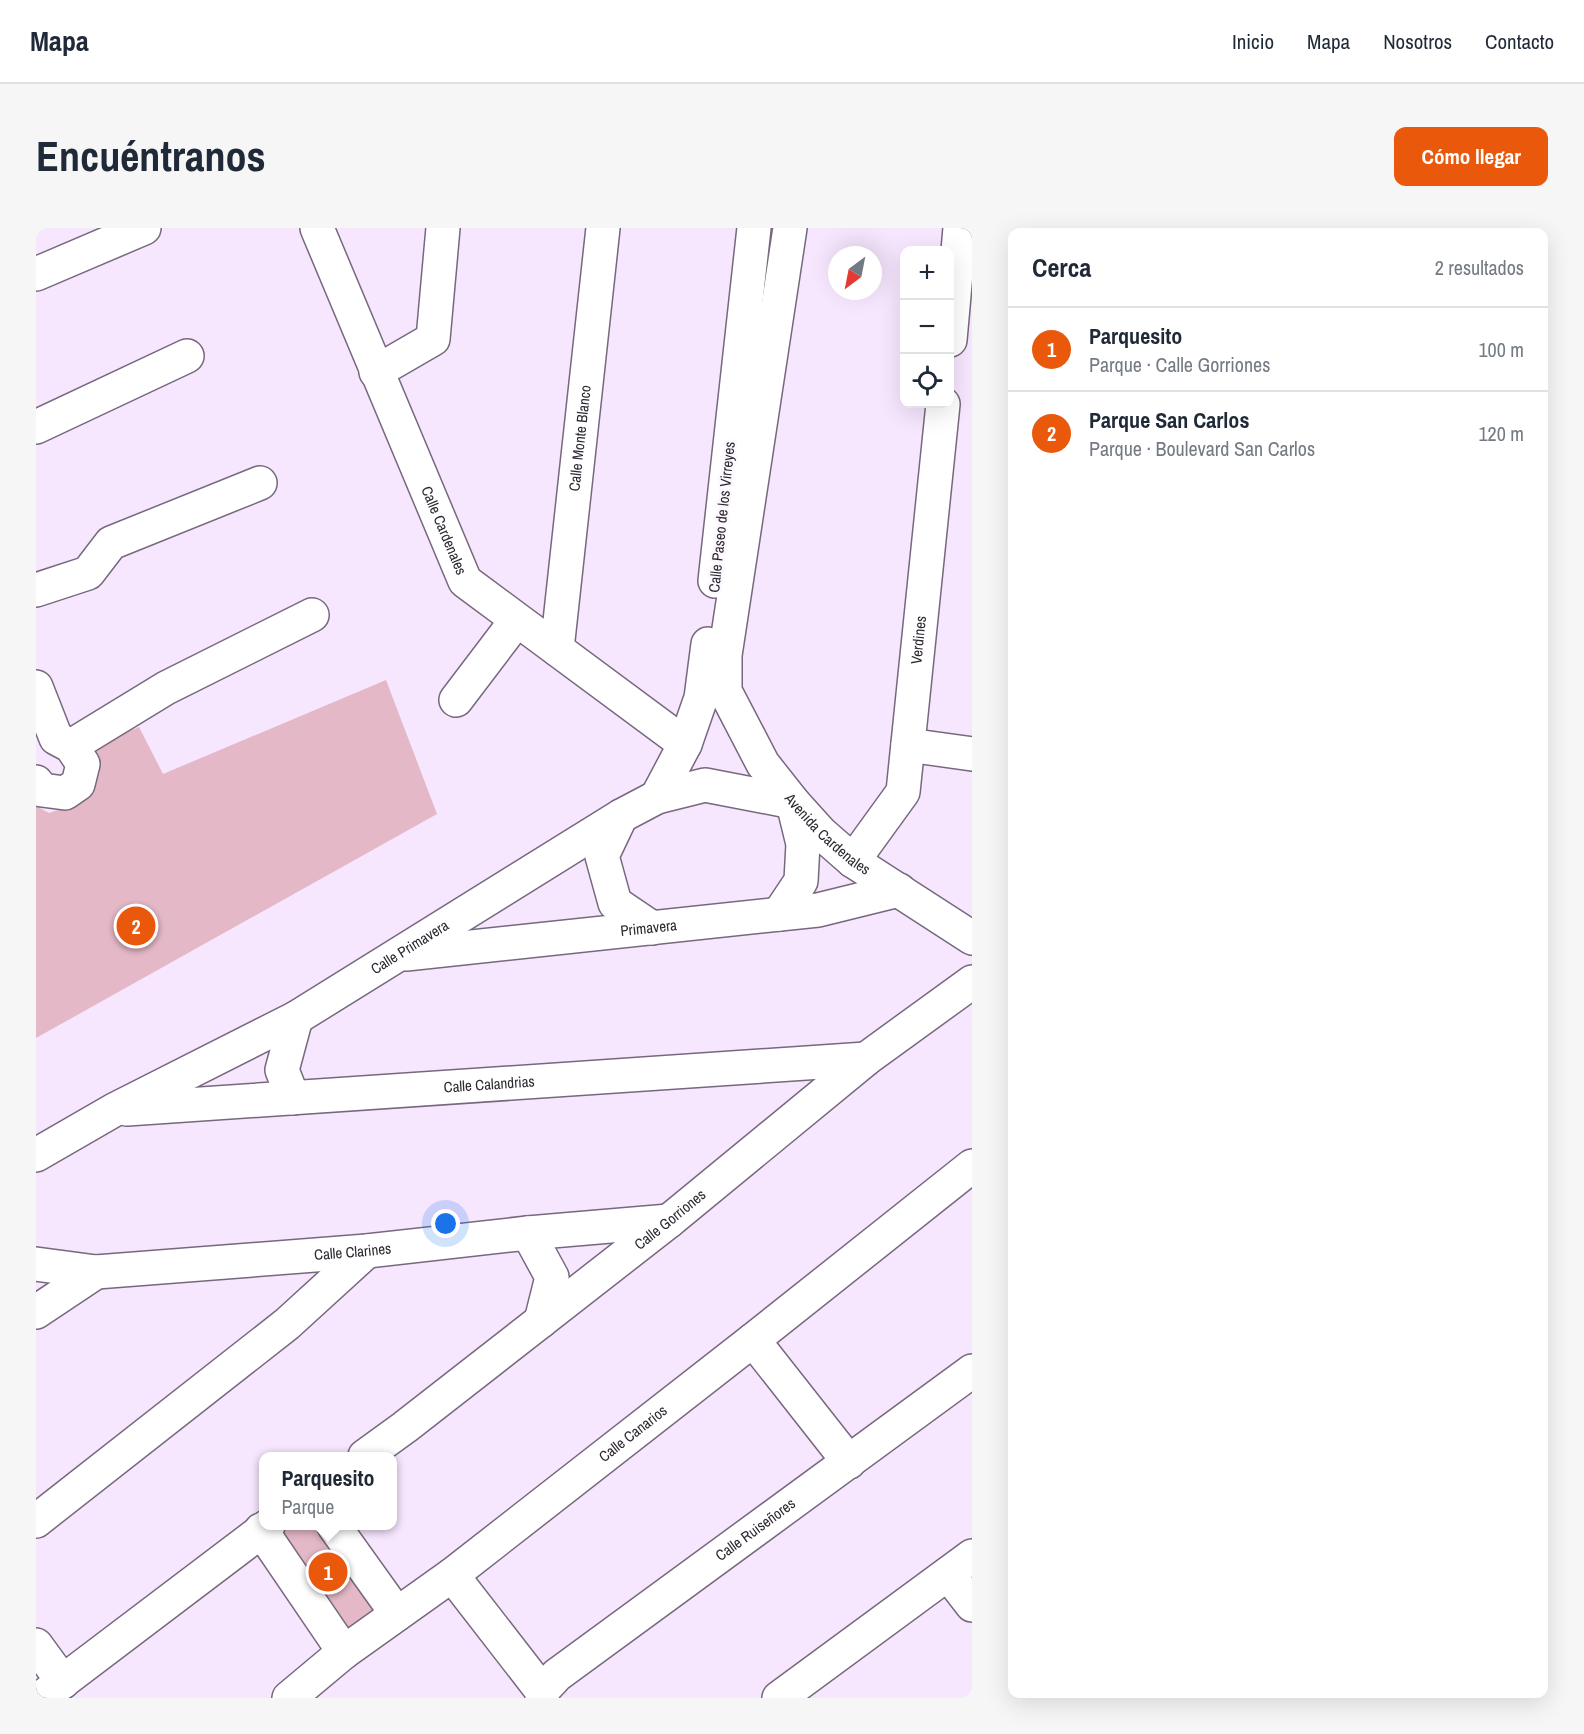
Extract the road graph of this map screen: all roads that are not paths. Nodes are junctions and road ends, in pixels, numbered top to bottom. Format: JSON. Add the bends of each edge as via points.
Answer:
{"nodes":[{"id":1,"x":144,"y":228,"type":"edge"},
{"id":2,"x":317,"y":228,"type":"edge"},
{"id":3,"x":443,"y":228,"type":"edge"},
{"id":4,"x":603,"y":228,"type":"edge"},
{"id":5,"x":754,"y":228,"type":"edge"},
{"id":6,"x":790,"y":228,"type":"edge"},
{"id":7,"x":960,"y":228,"type":"edge"},
{"id":8,"x":36,"y":274,"type":"edge"},
{"id":9,"x":954,"y":300,"type":"edge"},
{"id":10,"x":187,"y":356,"type":"dead end"},
{"id":11,"x":376,"y":372,"type":"junction"},
{"id":12,"x":943,"y":408,"type":"edge"},
{"id":13,"x":36,"y":427,"type":"edge"},
{"id":14,"x":260,"y":483,"type":"dead end"},
{"id":15,"x":36,"y":590,"type":"edge"},
{"id":16,"x":312,"y":615,"type":"dead end"},
{"id":17,"x":516,"y":621,"type":"junction"},
{"id":18,"x":557,"y":649,"type":"junction"},
{"id":19,"x":36,"y":687,"type":"edge"},
{"id":20,"x":713,"y":694,"type":"junction"},
{"id":21,"x":456,"y":700,"type":"dead end"},
{"id":22,"x":54,"y":744,"type":"edge"},
{"id":23,"x":685,"y":744,"type":"junction"},
{"id":24,"x":908,"y":745,"type":"junction"},
{"id":25,"x":972,"y":754,"type":"edge"},
{"id":26,"x":36,"y":782,"type":"edge"},
{"id":27,"x":657,"y":797,"type":"junction"},
{"id":28,"x":793,"y":802,"type":"junction"},
{"id":29,"x":621,"y":816,"type":"junction"},
{"id":30,"x":853,"y":861,"type":"junction"},
{"id":31,"x":899,"y":890,"type":"junction"},
{"id":32,"x":780,"y":914,"type":"junction"},
{"id":33,"x":652,"y":928,"type":"junction"},
{"id":34,"x":972,"y":938,"type":"edge"},
{"id":35,"x":398,"y":955,"type":"junction"},
{"id":36,"x":972,"y":982,"type":"edge"},
{"id":37,"x":296,"y":1018,"type":"junction"},
{"id":38,"x":866,"y":1059,"type":"junction"},
{"id":39,"x":293,"y":1098,"type":"junction"},
{"id":40,"x":114,"y":1110,"type":"junction"},
{"id":41,"x":36,"y":1155,"type":"edge"},
{"id":42,"x":972,"y":1166,"type":"edge"},
{"id":43,"x":669,"y":1221,"type":"junction"},
{"id":44,"x":528,"y":1233,"type":"junction"},
{"id":45,"x":367,"y":1251,"type":"junction"},
{"id":46,"x":287,"y":1258,"type":"junction"},
{"id":47,"x":38,"y":1271,"type":"edge"},
{"id":48,"x":96,"y":1272,"type":"junction"},
{"id":49,"x":36,"y":1312,"type":"edge"},
{"id":50,"x":541,"y":1321,"type":"junction"},
{"id":51,"x":286,"y":1324,"type":"junction"},
{"id":52,"x":753,"y":1340,"type":"junction"},
{"id":53,"x":972,"y":1371,"type":"edge"},
{"id":54,"x":370,"y":1452,"type":"edge"},
{"id":55,"x":849,"y":1462,"type":"junction"},
{"id":56,"x":36,"y":1521,"type":"edge"},
{"id":57,"x":261,"y":1530,"type":"edge"},
{"id":58,"x":265,"y":1530,"type":"edge"},
{"id":59,"x":337,"y":1530,"type":"edge"},
{"id":60,"x":960,"y":1565,"type":"edge"},
{"id":61,"x":452,"y":1575,"type":"junction"},
{"id":62,"x":972,"y":1605,"type":"edge"},
{"id":63,"x":397,"y":1614,"type":"junction"},
{"id":64,"x":36,"y":1645,"type":"edge"},
{"id":65,"x":344,"y":1652,"type":"junction"},
{"id":66,"x":52,"y":1690,"type":"edge"},
{"id":67,"x":307,"y":1693,"type":"edge"},
{"id":68,"x":542,"y":1695,"type":"edge"},
{"id":69,"x":779,"y":1698,"type":"edge"}],
"edges":[{"from":1,"to":8,"type":"street"},
{"from":2,"to":11,"type":"street","name":"Calle Cardenales"},
{"from":3,"to":11,"type":"street","via":[[433,339]]},
{"from":4,"to":18,"type":"street","name":"Calle Monte Blanco"},
{"from":5,"to":20,"type":"street","name":"Calle Paseo de los Virreyes"},
{"from":6,"to":20,"type":"street","name":"Calle Paseo de los Virreyes","via":[[725,655]]},
{"from":7,"to":9,"type":"street"},
{"from":10,"to":13,"type":"street"},
{"from":11,"to":17,"type":"street","name":"Calle Cardenales","via":[[465,581]]},
{"from":12,"to":24,"type":"street","name":"Verdines"},
{"from":14,"to":15,"type":"street","via":[[111,543],[88,573]]},
{"from":16,"to":22,"type":"street"},
{"from":17,"to":18,"type":"street","name":"Calle Cardenales"},
{"from":17,"to":21,"type":"street"},
{"from":18,"to":23,"type":"street","name":"Calle Cardenales"},
{"from":19,"to":22,"type":"street"},
{"from":20,"to":23,"type":"street","name":"Calle Paseo de los Virreyes"},
{"from":20,"to":28,"type":"street","name":"Avenida Cardenales"},
{"from":22,"to":26,"type":"street","via":[[83,764],[78,784],[65,793],[42,790]]},
{"from":23,"to":27,"type":"street","name":"Calle Paseo de los Virreyes"},
{"from":24,"to":25,"type":"street"},
{"from":24,"to":30,"type":"street","name":"Verdines","via":[[903,792]]},
{"from":27,"to":28,"type":"street","name":"Calle Primavera","via":[[705,786]]},
{"from":27,"to":29,"type":"street","name":"Calle Primavera"},
{"from":28,"to":30,"type":"street","name":"Avenida Cardenales"},
{"from":28,"to":32,"type":"street","via":[[803,844],[801,881]]},
{"from":29,"to":33,"type":"street","via":[[602,856],[615,903]]},
{"from":29,"to":35,"type":"street","name":"Calle Primavera"},
{"from":30,"to":31,"type":"street","name":"Avenida Cardenales"},
{"from":31,"to":32,"type":"street","name":"Primavera","via":[[818,910]]},
{"from":31,"to":34,"type":"street","name":"Avenida Cardenales"},
{"from":32,"to":33,"type":"street","name":"Primavera"},
{"from":33,"to":35,"type":"street","name":"Primavera"},
{"from":35,"to":37,"type":"street","name":"Calle Primavera"},
{"from":36,"to":38,"type":"street","name":"Calle Gorriones"},
{"from":37,"to":39,"type":"street","via":[[282,1070]]},
{"from":37,"to":40,"type":"street","name":"Calle Primavera"},
{"from":38,"to":39,"type":"street","name":"Calle Calandrias"},
{"from":38,"to":43,"type":"street","name":"Calle Gorriones"},
{"from":39,"to":40,"type":"street","name":"Calle Calandrias"},
{"from":40,"to":41,"type":"street","name":"Calle Primavera"},
{"from":42,"to":52,"type":"street","name":"Calle Canarios"},
{"from":43,"to":44,"type":"street","name":"Calle Clarines"},
{"from":43,"to":50,"type":"street","name":"Calle Gorriones"},
{"from":44,"to":45,"type":"street","name":"Calle Clarines"},
{"from":44,"to":50,"type":"street","via":[[552,1277]]},
{"from":45,"to":46,"type":"street","name":"Calle Clarines"},
{"from":45,"to":51,"type":"street"},
{"from":46,"to":48,"type":"street","name":"Calle Clarines"},
{"from":46,"to":51,"type":"street","via":[[298,1294]]},
{"from":47,"to":48,"type":"street","name":"Calle Clarines"},
{"from":48,"to":49,"type":"street"},
{"from":50,"to":54,"type":"street","name":"Calle Gorriones"},
{"from":51,"to":56,"type":"street"},
{"from":52,"to":55,"type":"street"},
{"from":52,"to":61,"type":"street","name":"Calle Canarios"},
{"from":53,"to":55,"type":"street","name":"Calle Ruiseñores"},
{"from":55,"to":68,"type":"street","name":"Calle Ruiseñores","via":[[557,1675]]},
{"from":57,"to":66,"type":"street"},
{"from":58,"to":65,"type":"street"},
{"from":59,"to":63,"type":"street"},
{"from":60,"to":62,"type":"street"},
{"from":60,"to":69,"type":"street"},
{"from":61,"to":63,"type":"street","name":"Calle Canarios"},
{"from":61,"to":68,"type":"street"},
{"from":63,"to":65,"type":"street","name":"Calle Canarios"},
{"from":64,"to":66,"type":"street"},
{"from":65,"to":67,"type":"street","name":"Calle Canarios"}]}
